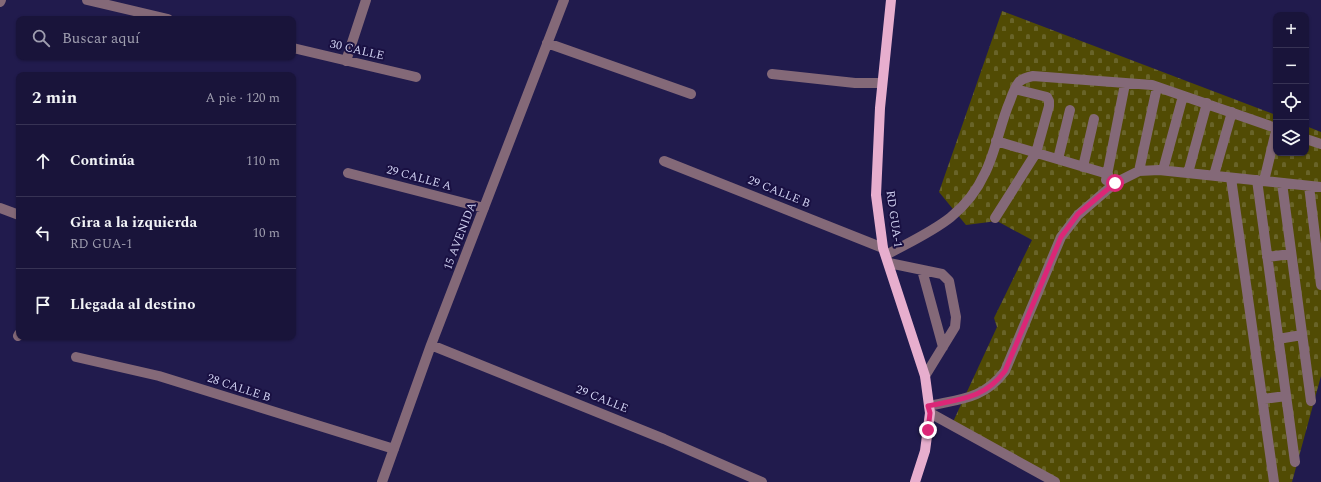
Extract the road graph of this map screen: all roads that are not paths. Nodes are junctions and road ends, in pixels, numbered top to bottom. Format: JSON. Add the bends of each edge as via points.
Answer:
{"nodes":[{"id":1,"x":87,"y":0,"type":"edge"},
{"id":2,"x":366,"y":0,"type":"edge"},
{"id":3,"x":564,"y":0,"type":"edge"},
{"id":4,"x":891,"y":0,"type":"edge"},
{"id":5,"x":155,"y":16,"type":"edge"},
{"id":6,"x":547,"y":43,"type":"junction"},
{"id":7,"x":296,"y":49,"type":"edge"},
{"id":8,"x":346,"y":61,"type":"junction"},
{"id":9,"x":772,"y":74,"type":"dead end"},
{"id":10,"x":416,"y":78,"type":"dead end"},
{"id":11,"x":882,"y":83,"type":"junction"},
{"id":12,"x":1125,"y":84,"type":"junction"},
{"id":13,"x":1157,"y":87,"type":"junction"},
{"id":14,"x":1015,"y":89,"type":"junction"},
{"id":15,"x":691,"y":94,"type":"dead end"},
{"id":16,"x":1183,"y":96,"type":"junction"},
{"id":17,"x":1207,"y":103,"type":"junction"},
{"id":18,"x":1070,"y":110,"type":"dead end"},
{"id":19,"x":1232,"y":112,"type":"junction"},
{"id":20,"x":1094,"y":119,"type":"dead end"},
{"id":21,"x":1273,"y":128,"type":"edge"},
{"id":22,"x":1273,"y":139,"type":"edge"},
{"id":23,"x":1309,"y":140,"type":"edge"},
{"id":24,"x":996,"y":141,"type":"junction"},
{"id":25,"x":1321,"y":144,"type":"edge"},
{"id":26,"x":1036,"y":153,"type":"junction"},
{"id":27,"x":1058,"y":159,"type":"junction"},
{"id":28,"x":664,"y":161,"type":"dead end"},
{"id":29,"x":1083,"y":167,"type":"junction"},
{"id":30,"x":1139,"y":170,"type":"junction"},
{"id":31,"x":1163,"y":170,"type":"junction"},
{"id":32,"x":348,"y":173,"type":"dead end"},
{"id":33,"x":1188,"y":173,"type":"junction"},
{"id":34,"x":1108,"y":174,"type":"junction"},
{"id":35,"x":1214,"y":176,"type":"junction"},
{"id":36,"x":1231,"y":178,"type":"junction"},
{"id":37,"x":1260,"y":181,"type":"junction"},
{"id":38,"x":1282,"y":183,"type":"junction"},
{"id":39,"x":1309,"y":186,"type":"junction"},
{"id":40,"x":1321,"y":187,"type":"edge"},
{"id":41,"x":1104,"y":192,"type":"junction"},
{"id":42,"x":0,"y":208,"type":"edge"},
{"id":43,"x":484,"y":208,"type":"junction"},
{"id":44,"x":16,"y":214,"type":"edge"},
{"id":45,"x":995,"y":218,"type":"dead end"},
{"id":46,"x":1292,"y":254,"type":"junction"},
{"id":47,"x":886,"y":255,"type":"junction"},
{"id":48,"x":1267,"y":256,"type":"junction"},
{"id":49,"x":922,"y":270,"type":"junction"},
{"id":50,"x":1321,"y":285,"type":"edge"},
{"id":51,"x":1302,"y":335,"type":"junction"},
{"id":52,"x":1278,"y":339,"type":"junction"},
{"id":53,"x":431,"y":345,"type":"junction"},
{"id":54,"x":943,"y":347,"type":"junction"},
{"id":55,"x":76,"y":357,"type":"dead end"},
{"id":56,"x":925,"y":376,"type":"junction"},
{"id":57,"x":1286,"y":396,"type":"junction"},
{"id":58,"x":1263,"y":399,"type":"junction"},
{"id":59,"x":1311,"y":402,"type":"dead end"},
{"id":60,"x":929,"y":410,"type":"junction"},
{"id":61,"x":394,"y":449,"type":"junction"},
{"id":62,"x":1295,"y":462,"type":"dead end"},
{"id":63,"x":382,"y":482,"type":"edge"},
{"id":64,"x":762,"y":482,"type":"edge"},
{"id":65,"x":915,"y":482,"type":"edge"},
{"id":66,"x":1055,"y":482,"type":"edge"},
{"id":67,"x":1274,"y":482,"type":"edge"}],
"edges":[{"from":1,"to":5,"type":"street"},
{"from":2,"to":8,"type":"street"},
{"from":3,"to":6,"type":"street","name":"15 AVENIDA"},
{"from":4,"to":11,"type":"main road","name":"RD GUA-1"},
{"from":6,"to":15,"type":"street"},
{"from":6,"to":43,"type":"street","name":"15 AVENIDA"},
{"from":7,"to":8,"type":"street","name":"30 CALLE"},
{"from":8,"to":10,"type":"street","name":"30 CALLE"},
{"from":9,"to":11,"type":"street","via":[[855,83]]},
{"from":11,"to":47,"type":"main road","name":"RD GUA-1","via":[[876,195]]},
{"from":12,"to":13,"type":"street"},
{"from":12,"to":14,"type":"street","via":[[1033,76],[1019,82]]},
{"from":12,"to":34,"type":"street"},
{"from":13,"to":16,"type":"street"},
{"from":13,"to":30,"type":"street"},
{"from":14,"to":24,"type":"street"},
{"from":14,"to":26,"type":"street","via":[[1042,95],[1049,101]]},
{"from":16,"to":17,"type":"street"},
{"from":16,"to":31,"type":"street"},
{"from":17,"to":19,"type":"street"},
{"from":17,"to":33,"type":"street"},
{"from":18,"to":27,"type":"street"},
{"from":19,"to":21,"type":"street"},
{"from":19,"to":35,"type":"street"},
{"from":20,"to":29,"type":"street"},
{"from":22,"to":37,"type":"street"},
{"from":23,"to":25,"type":"street"},
{"from":24,"to":26,"type":"street"},
{"from":24,"to":47,"type":"street","via":[[986,172],[972,199],[942,224]]},
{"from":26,"to":27,"type":"street"},
{"from":26,"to":45,"type":"street"},
{"from":27,"to":29,"type":"street"},
{"from":28,"to":47,"type":"street","name":"29 CALLE B"},
{"from":29,"to":34,"type":"street"},
{"from":30,"to":31,"type":"street"},
{"from":30,"to":41,"type":"street"},
{"from":31,"to":33,"type":"street"},
{"from":32,"to":43,"type":"street","name":"29 CALLE A"},
{"from":33,"to":35,"type":"street"},
{"from":34,"to":41,"type":"street"},
{"from":35,"to":36,"type":"street"},
{"from":36,"to":37,"type":"street"},
{"from":36,"to":58,"type":"street"},
{"from":37,"to":38,"type":"street"},
{"from":37,"to":48,"type":"street"},
{"from":38,"to":39,"type":"street"},
{"from":38,"to":46,"type":"street"},
{"from":39,"to":40,"type":"street"},
{"from":39,"to":50,"type":"street"},
{"from":41,"to":60,"type":"street","via":[[1078,214],[1061,237],[1005,371],[997,382],[975,396]]},
{"from":42,"to":44,"type":"street"},
{"from":43,"to":53,"type":"street","name":"15 AVENIDA"},
{"from":46,"to":48,"type":"street"},
{"from":46,"to":51,"type":"street"},
{"from":47,"to":49,"type":"street","name":"29 CALLE B"},
{"from":47,"to":56,"type":"main road","name":"RD GUA-1"},
{"from":48,"to":52,"type":"street"},
{"from":49,"to":54,"type":"street"},
{"from":49,"to":54,"type":"street","name":"29 CALLE B","via":[[942,274],[949,280],[956,317],[954,327]]},
{"from":51,"to":52,"type":"street"},
{"from":51,"to":59,"type":"street"},
{"from":52,"to":57,"type":"street"},
{"from":53,"to":61,"type":"street","name":"15 AVENIDA"},
{"from":53,"to":64,"type":"street","name":"29 CALLE","via":[[664,439]]},
{"from":54,"to":56,"type":"street","name":"29 CALLE B"},
{"from":55,"to":61,"type":"street","name":"28 CALLE B","via":[[159,376]]},
{"from":56,"to":60,"type":"main road","name":"RD GUA-1"},
{"from":57,"to":58,"type":"street"},
{"from":57,"to":62,"type":"street"},
{"from":58,"to":67,"type":"street"},
{"from":60,"to":65,"type":"main road","name":"RD GUA-1","via":[[925,451]]},
{"from":60,"to":66,"type":"street"},
{"from":61,"to":63,"type":"street","name":"15 AVENIDA"}]}
